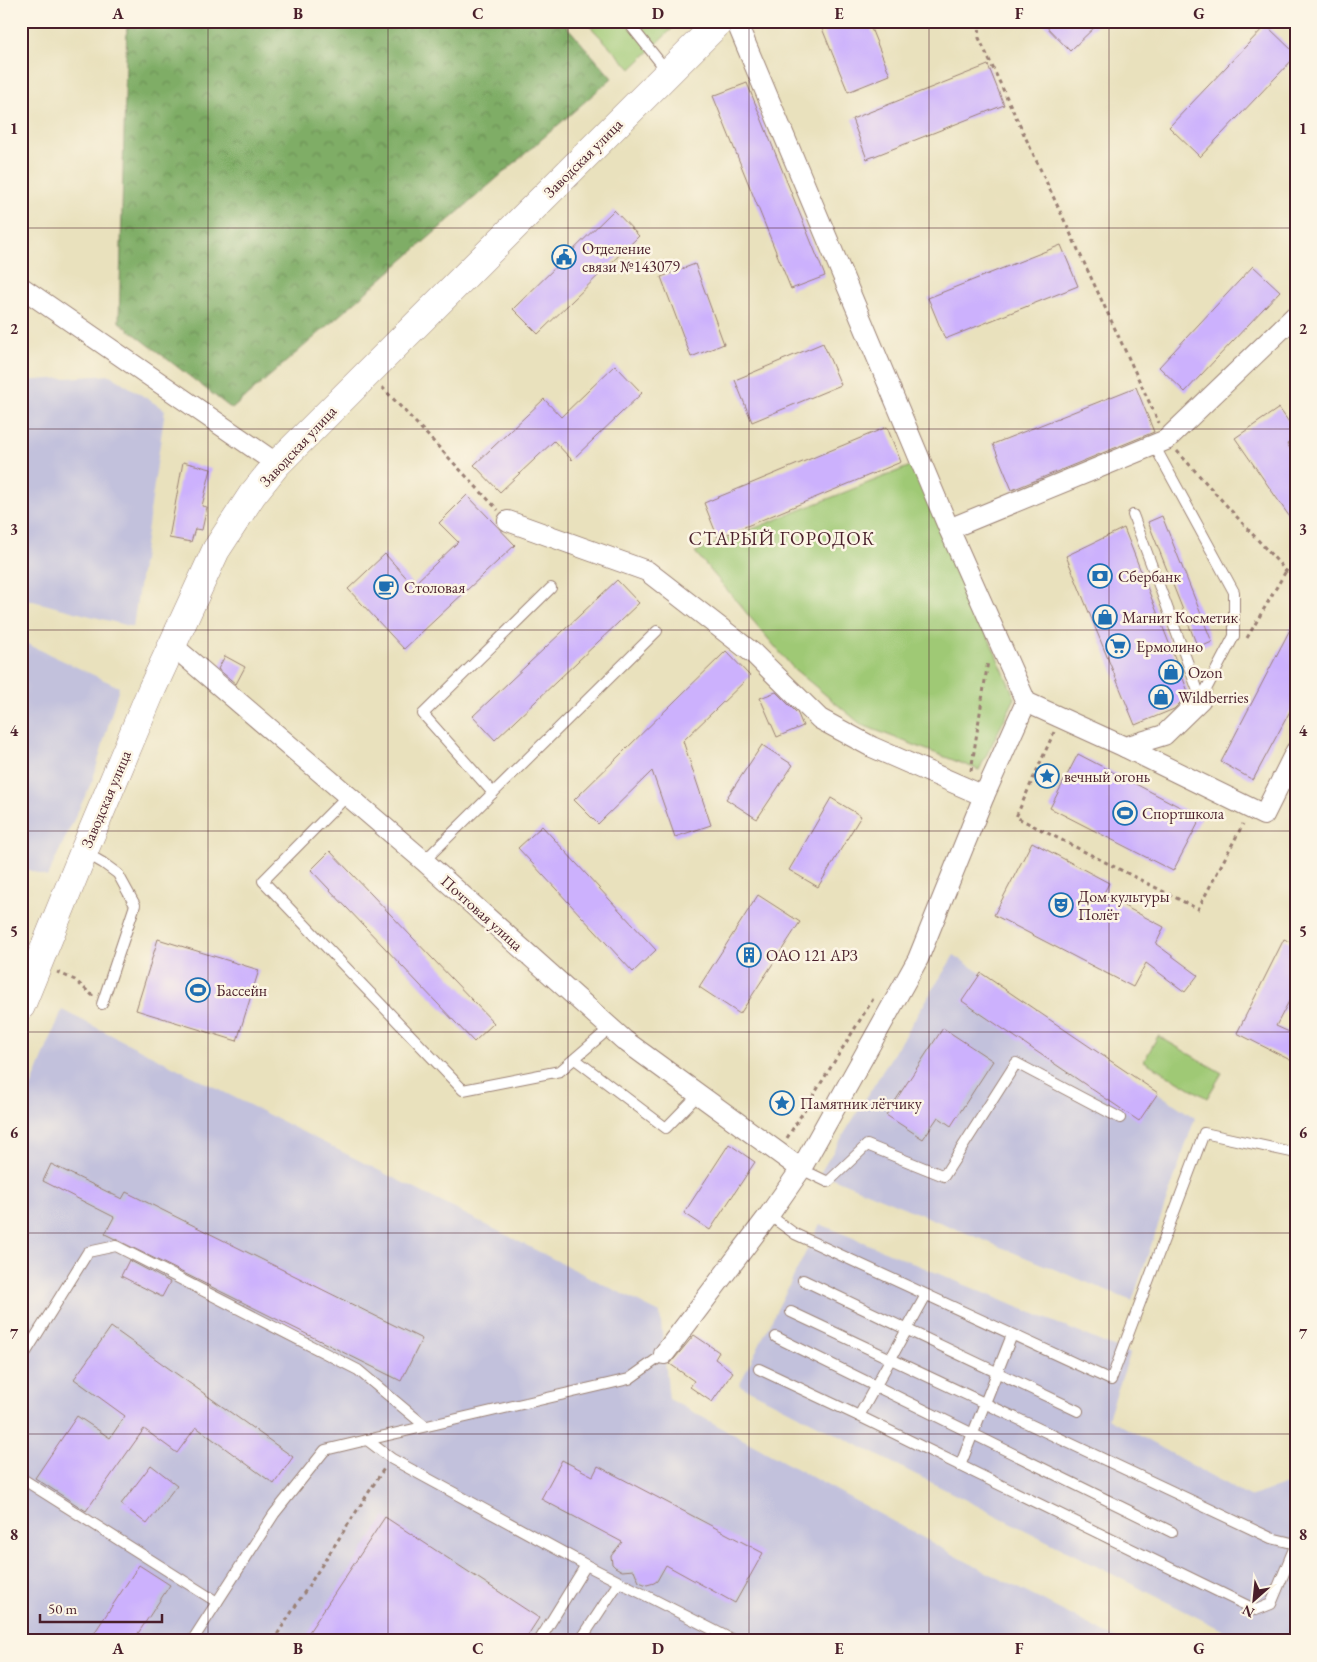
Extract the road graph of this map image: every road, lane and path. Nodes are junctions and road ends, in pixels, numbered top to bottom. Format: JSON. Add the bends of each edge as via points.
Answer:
{"nodes":[{"id":1,"x":627,"y":21,"type":"edge"},
{"id":2,"x":980,"y":21,"type":"edge"},
{"id":3,"x":720,"y":23,"type":"edge"},
{"id":4,"x":668,"y":72,"type":"junction"},
{"id":5,"x":21,"y":287,"type":"edge"},
{"id":6,"x":1296,"y":315,"type":"edge"},
{"id":7,"x":368,"y":373,"type":"junction"},
{"id":8,"x":1160,"y":442,"type":"junction"},
{"id":9,"x":277,"y":464,"type":"junction"},
{"id":10,"x":1133,"y":515,"type":"dead end"},
{"id":11,"x":508,"y":521,"type":"joint"},
{"id":12,"x":948,"y":529,"type":"junction"},
{"id":13,"x":1296,"y":575,"type":"edge"},
{"id":14,"x":551,"y":588,"type":"dead end"},
{"id":15,"x":993,"y":628,"type":"junction"},
{"id":16,"x":657,"y":631,"type":"dead end"},
{"id":17,"x":172,"y":645,"type":"junction"},
{"id":18,"x":1201,"y":699,"type":"junction"},
{"id":19,"x":1026,"y":702,"type":"junction"},
{"id":20,"x":1061,"y":718,"type":"junction"},
{"id":21,"x":1125,"y":747,"type":"junction"},
{"id":22,"x":1296,"y":750,"type":"edge"},
{"id":23,"x":975,"y":792,"type":"junction"},
{"id":24,"x":493,"y":793,"type":"junction"},
{"id":25,"x":348,"y":795,"type":"junction"},
{"id":26,"x":1251,"y":809,"type":"junction"},
{"id":27,"x":84,"y":851,"type":"junction"},
{"id":28,"x":424,"y":861,"type":"junction"},
{"id":29,"x":38,"y":964,"type":"junction"},
{"id":30,"x":878,"y":992,"type":"dead end"},
{"id":31,"x":102,"y":1004,"type":"joint"},
{"id":32,"x":21,"y":1006,"type":"edge"},
{"id":33,"x":610,"y":1028,"type":"junction"},
{"id":34,"x":575,"y":1059,"type":"junction"},
{"id":35,"x":698,"y":1094,"type":"junction"},
{"id":36,"x":1120,"y":1118,"type":"dead end"},
{"id":37,"x":778,"y":1153,"type":"junction"},
{"id":38,"x":1296,"y":1153,"type":"edge"},
{"id":39,"x":801,"y":1170,"type":"junction"},
{"id":40,"x":769,"y":1214,"type":"junction"},
{"id":41,"x":803,"y":1280,"type":"dead end"},
{"id":42,"x":926,"y":1294,"type":"junction"},
{"id":43,"x":792,"y":1312,"type":"dead end"},
{"id":44,"x":907,"y":1330,"type":"junction"},
{"id":45,"x":1012,"y":1335,"type":"junction"},
{"id":46,"x":776,"y":1337,"type":"dead end"},
{"id":47,"x":664,"y":1354,"type":"joint"},
{"id":48,"x":891,"y":1358,"type":"junction"},
{"id":49,"x":21,"y":1360,"type":"edge"},
{"id":50,"x":759,"y":1369,"type":"dead end"},
{"id":51,"x":997,"y":1373,"type":"junction"},
{"id":52,"x":876,"y":1386,"type":"junction"},
{"id":53,"x":985,"y":1403,"type":"junction"},
{"id":54,"x":1078,"y":1412,"type":"dead end"},
{"id":55,"x":859,"y":1416,"type":"junction"},
{"id":56,"x":425,"y":1426,"type":"junction"},
{"id":57,"x":972,"y":1435,"type":"junction"},
{"id":58,"x":367,"y":1440,"type":"junction"},
{"id":59,"x":392,"y":1459,"type":"junction"},
{"id":60,"x":960,"y":1466,"type":"junction"},
{"id":61,"x":21,"y":1478,"type":"edge"},
{"id":62,"x":1172,"y":1532,"type":"dead end"},
{"id":63,"x":586,"y":1565,"type":"junction"},
{"id":64,"x":619,"y":1582,"type":"junction"},
{"id":65,"x":217,"y":1602,"type":"junction"},
{"id":66,"x":192,"y":1641,"type":"edge"},
{"id":67,"x":272,"y":1641,"type":"edge"},
{"id":68,"x":540,"y":1641,"type":"edge"},
{"id":69,"x":580,"y":1641,"type":"edge"},
{"id":70,"x":735,"y":1641,"type":"edge"}],
"edges":[{"from":1,"to":4,"type":"lane"},
{"from":2,"to":8,"type":"path","via":[[979,38]]},
{"from":3,"to":4,"type":"main road","name":"Заводская улица"},
{"from":3,"to":12,"type":"street"},
{"from":4,"to":7,"type":"main road","name":"Заводская улица"},
{"from":5,"to":9,"type":"street"},
{"from":6,"to":8,"type":"street"},
{"from":7,"to":9,"type":"main road","name":"Заводская улица"},
{"from":7,"to":11,"type":"path"},
{"from":8,"to":12,"type":"street"},
{"from":8,"to":13,"type":"path","via":[[1286,571]]},
{"from":8,"to":18,"type":"lane","via":[[1234,592],[1234,636]]},
{"from":9,"to":17,"type":"main road","name":"Заводская улица","via":[[216,550]]},
{"from":10,"to":18,"type":"lane"},
{"from":11,"to":23,"type":"street","via":[[647,571],[754,654],[820,719],[872,747]]},
{"from":12,"to":15,"type":"street"},
{"from":14,"to":24,"type":"lane","via":[[423,714]]},
{"from":15,"to":19,"type":"street"},
{"from":15,"to":23,"type":"path","via":[[972,767]]},
{"from":16,"to":24,"type":"lane"},
{"from":17,"to":25,"type":"street","name":"Почтовая улица"},
{"from":17,"to":27,"type":"main road","name":"Заводская улица"},
{"from":18,"to":21,"type":"street","via":[[1164,735]]},
{"from":19,"to":20,"type":"street"},
{"from":19,"to":23,"type":"street"},
{"from":20,"to":21,"type":"street"},
{"from":20,"to":26,"type":"path","via":[[1016,817],[1198,909]]},
{"from":21,"to":26,"type":"street"},
{"from":22,"to":26,"type":"street","via":[[1264,815]]},
{"from":23,"to":39,"type":"street","via":[[918,959]]},
{"from":24,"to":28,"type":"lane"},
{"from":25,"to":28,"type":"street","name":"Почтовая улица"},
{"from":25,"to":34,"type":"lane","via":[[263,881],[464,1090],[560,1071]]},
{"from":27,"to":29,"type":"main road","name":"Заводская улица"},
{"from":27,"to":31,"type":"lane","via":[[118,874],[134,905]]},
{"from":28,"to":33,"type":"street","name":"Почтовая улица"},
{"from":29,"to":31,"type":"path","via":[[75,980]]},
{"from":29,"to":32,"type":"main road","name":"Заводская улица"},
{"from":30,"to":37,"type":"path"},
{"from":33,"to":34,"type":"lane"},
{"from":33,"to":35,"type":"street","name":"Почтовая улица"},
{"from":34,"to":35,"type":"lane","via":[[666,1128]]},
{"from":35,"to":37,"type":"street","name":"Почтовая улица"},
{"from":36,"to":39,"type":"lane","via":[[1016,1063],[944,1176],[868,1145],[828,1182]]},
{"from":37,"to":39,"type":"street","name":"Почтовая улица"},
{"from":38,"to":45,"type":"lane","via":[[1204,1133],[1111,1380]]},
{"from":39,"to":40,"type":"street"},
{"from":40,"to":42,"type":"lane","via":[[795,1234]]},
{"from":40,"to":47,"type":"street"},
{"from":41,"to":44,"type":"lane"},
{"from":42,"to":44,"type":"lane"},
{"from":42,"to":45,"type":"lane"},
{"from":43,"to":48,"type":"lane"},
{"from":44,"to":48,"type":"lane"},
{"from":44,"to":51,"type":"lane"},
{"from":45,"to":51,"type":"lane"},
{"from":46,"to":52,"type":"lane"},
{"from":47,"to":56,"type":"lane","via":[[628,1378]]},
{"from":48,"to":52,"type":"lane"},
{"from":48,"to":53,"type":"lane"},
{"from":49,"to":56,"type":"lane","via":[[88,1252],[116,1246],[358,1370]]},
{"from":50,"to":55,"type":"lane"},
{"from":51,"to":53,"type":"lane"},
{"from":51,"to":54,"type":"lane"},
{"from":52,"to":55,"type":"lane"},
{"from":52,"to":57,"type":"lane"},
{"from":53,"to":57,"type":"lane"},
{"from":53,"to":60,"type":"lane","via":[[1271,1538],[1296,1544],[1271,1604],[1256,1610]]},
{"from":55,"to":60,"type":"lane"},
{"from":56,"to":58,"type":"lane"},
{"from":57,"to":60,"type":"lane"},
{"from":57,"to":62,"type":"lane"},
{"from":58,"to":59,"type":"lane"},
{"from":58,"to":65,"type":"lane","via":[[324,1450],[274,1514]]},
{"from":59,"to":63,"type":"lane"},
{"from":59,"to":67,"type":"path"},
{"from":61,"to":65,"type":"lane"},
{"from":63,"to":64,"type":"lane"},
{"from":63,"to":68,"type":"lane"},
{"from":64,"to":69,"type":"lane"},
{"from":64,"to":70,"type":"lane"},
{"from":65,"to":66,"type":"lane"}]}
